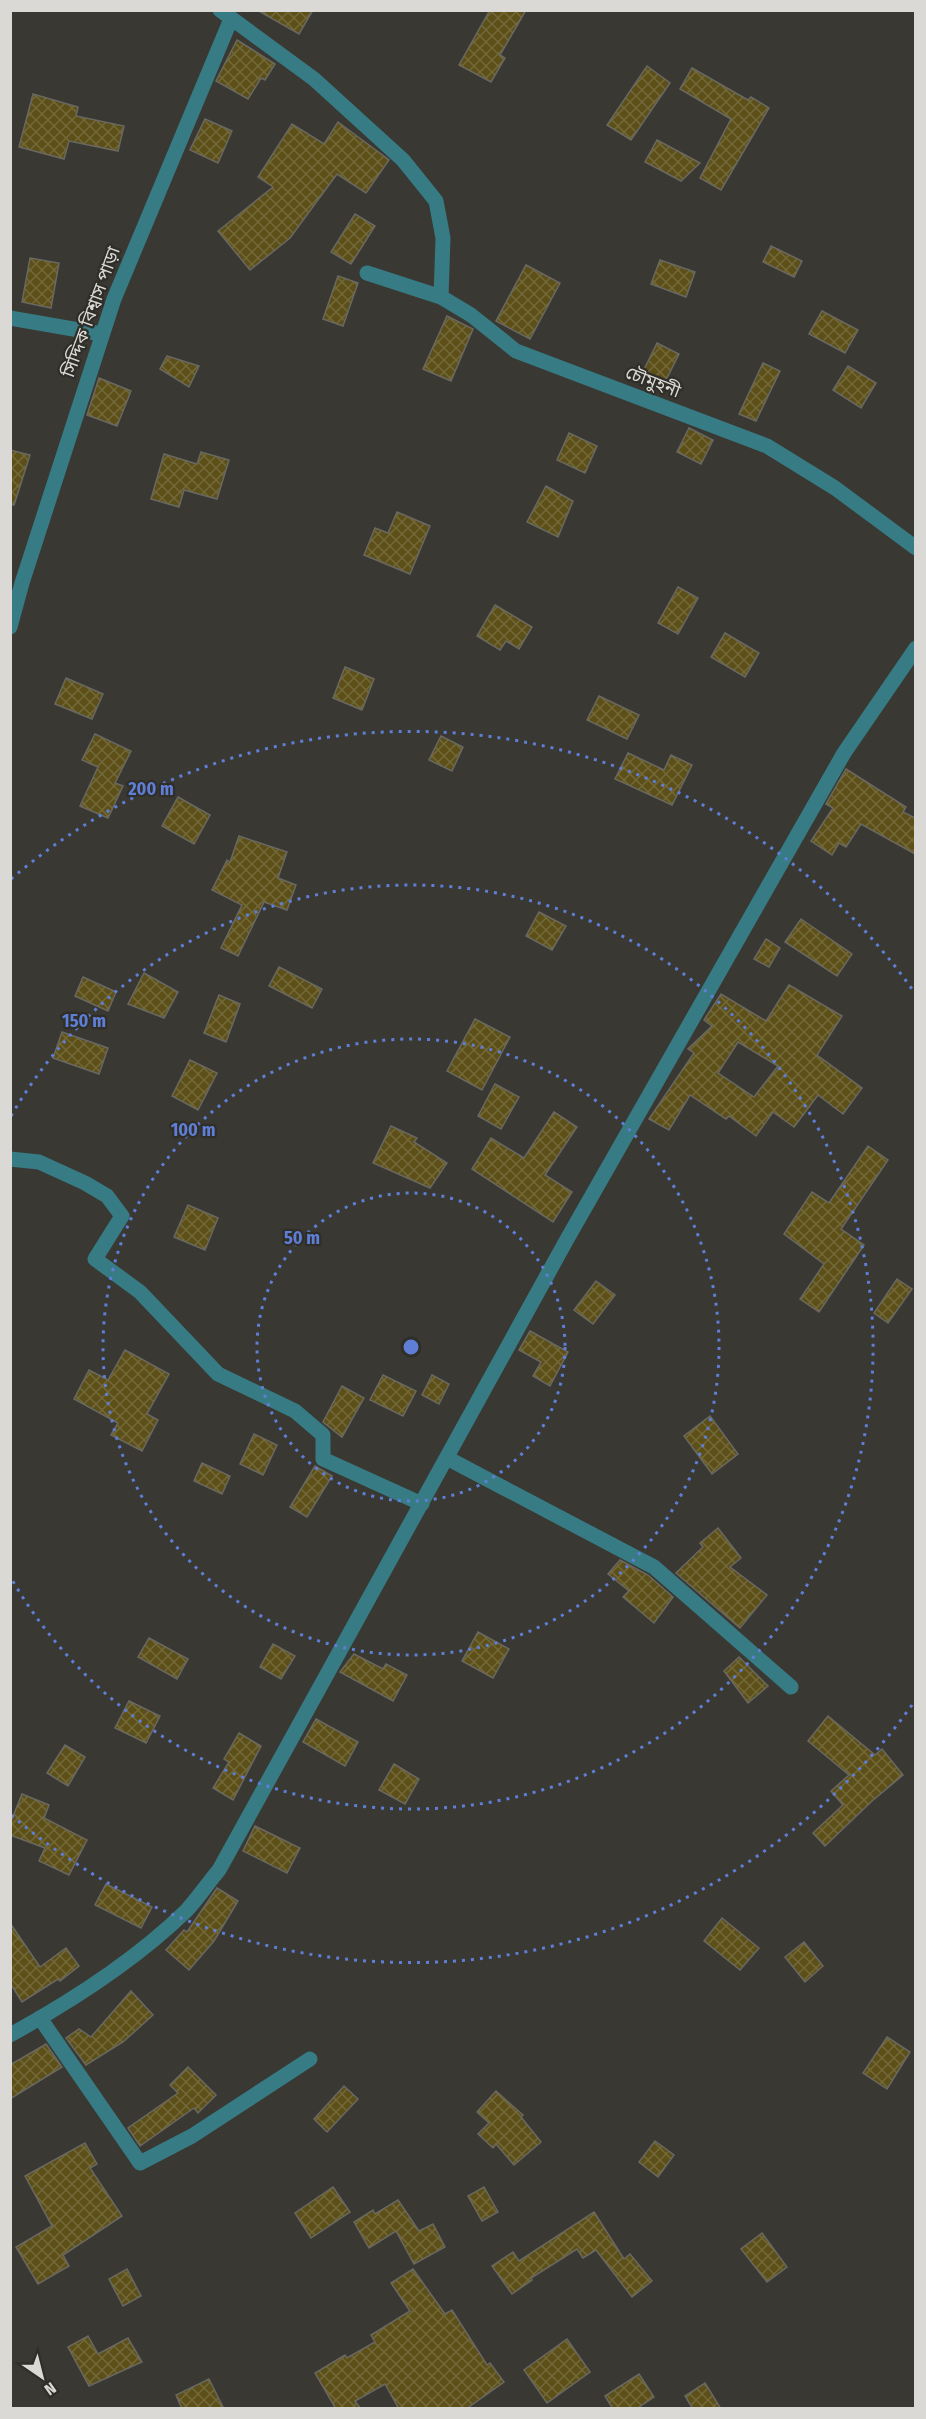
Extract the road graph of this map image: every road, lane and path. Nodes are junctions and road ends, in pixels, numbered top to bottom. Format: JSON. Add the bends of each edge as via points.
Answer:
{"nodes":[{"id":1,"x":226,"y":15,"type":"edge"},
{"id":2,"x":367,"y":273,"type":"dead end"},
{"id":3,"x":441,"y":297,"type":"junction"},
{"id":4,"x":10,"y":318,"type":"edge"},
{"id":5,"x":99,"y":334,"type":"junction"},
{"id":6,"x":915,"y":548,"type":"edge"},
{"id":7,"x":10,"y":627,"type":"edge"},
{"id":8,"x":915,"y":648,"type":"edge"},
{"id":9,"x":10,"y":1159,"type":"edge"},
{"id":10,"x":447,"y":1458,"type":"junction"},
{"id":11,"x":422,"y":1504,"type":"junction"},
{"id":12,"x":791,"y":1687,"type":"dead end"},
{"id":13,"x":40,"y":2018,"type":"junction"},
{"id":14,"x":10,"y":2035,"type":"edge"},
{"id":15,"x":310,"y":2059,"type":"dead end"}],
"edges":[{"from":1,"to":3,"type":"street","via":[[322,87],[403,160],[436,201],[443,238]]},
{"from":1,"to":5,"type":"street","name":"সিদ্দিক বিশ্বাস পাড়া"},
{"from":2,"to":3,"type":"street","name":"চৌমুহনী"},
{"from":3,"to":6,"type":"street","name":"চৌমুহনী","via":[[516,351],[767,446],[835,488]]},
{"from":4,"to":5,"type":"street"},
{"from":5,"to":7,"type":"street","name":"সিদ্দিক বিশ্বাস পাড়া"},
{"from":8,"to":10,"type":"street","via":[[844,753]]},
{"from":9,"to":11,"type":"street","via":[[39,1162],[107,1196],[122,1216],[95,1259],[140,1292],[218,1374],[295,1411],[323,1435],[323,1459]]},
{"from":10,"to":11,"type":"street"},
{"from":10,"to":12,"type":"street","via":[[654,1567]]},
{"from":11,"to":13,"type":"street","via":[[219,1870],[188,1909],[146,1946]]},
{"from":13,"to":14,"type":"street"},
{"from":13,"to":15,"type":"street","via":[[140,2163],[192,2136]]}]}
